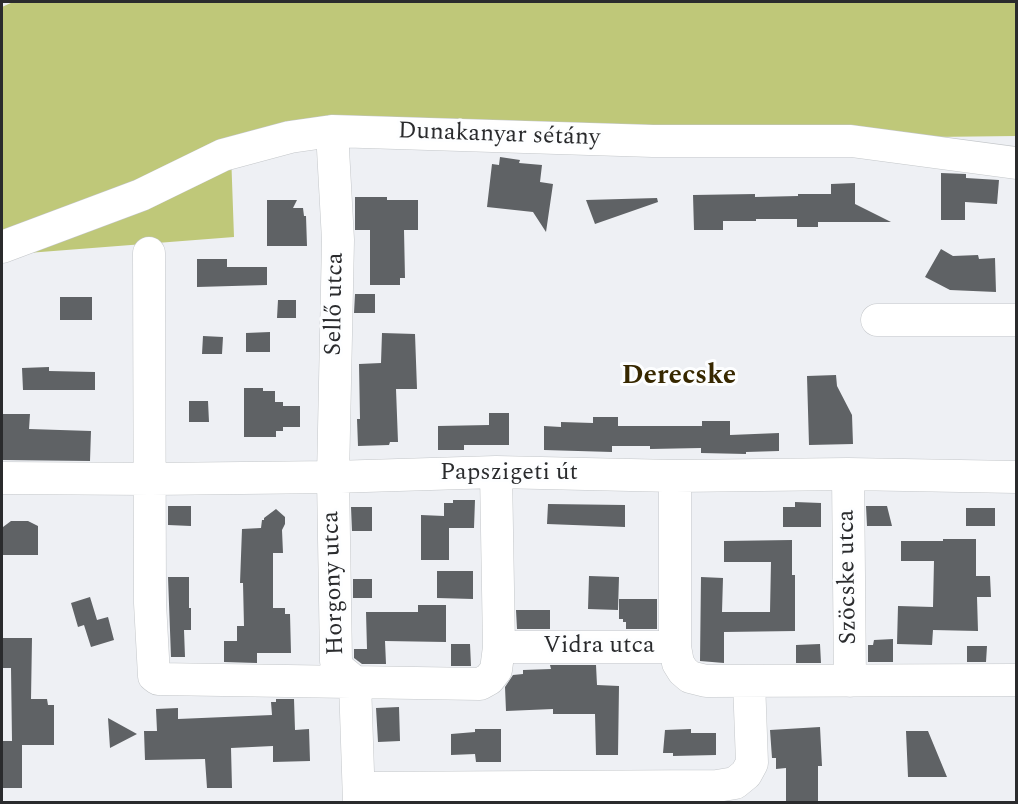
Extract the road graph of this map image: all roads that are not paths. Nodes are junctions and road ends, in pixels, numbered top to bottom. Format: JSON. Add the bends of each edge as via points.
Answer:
{"nodes":[{"id":1,"x":333,"y":131,"type":"junction"},
{"id":2,"x":1017,"y":163,"type":"edge"},
{"id":3,"x":2,"y":247,"type":"edge"},
{"id":4,"x":149,"y":253,"type":"dead end"},
{"id":5,"x":878,"y":320,"type":"dead end"},
{"id":6,"x":1017,"y":320,"type":"edge"},
{"id":7,"x":496,"y":472,"type":"junction"},
{"id":8,"x":848,"y":474,"type":"junction"},
{"id":9,"x":675,"y":476,"type":"junction"},
{"id":10,"x":333,"y":477,"type":"junction"},
{"id":11,"x":1017,"y":477,"type":"edge"},
{"id":12,"x":2,"y":478,"type":"edge"},
{"id":13,"x":151,"y":479,"type":"junction"},
{"id":14,"x":500,"y":647,"type":"junction"},
{"id":15,"x":675,"y":647,"type":"junction"},
{"id":16,"x":1017,"y":680,"type":"edge"},
{"id":17,"x":749,"y":681,"type":"junction"},
{"id":18,"x":850,"y":681,"type":"junction"},
{"id":19,"x":355,"y":682,"type":"junction"},
{"id":20,"x":359,"y":795,"type":"edge"}],
"edges":[{"from":1,"to":2,"type":"street","name":"Dunakanyar sétány","via":[[653,141],[851,141]]},
{"from":1,"to":3,"type":"street","name":"Dunakanyar sétány","via":[[290,137],[223,155],[141,195]]},
{"from":1,"to":10,"type":"street","name":"Sellő utca","via":[[338,240]]},
{"from":4,"to":13,"type":"street"},
{"from":5,"to":6,"type":"street"},
{"from":7,"to":9,"type":"street","name":"Papszigeti út"},
{"from":7,"to":10,"type":"street","name":"Papszigeti út"},
{"from":7,"to":14,"type":"street"},
{"from":8,"to":9,"type":"street","name":"Papszigeti út"},
{"from":8,"to":11,"type":"street","name":"Papszigeti út"},
{"from":8,"to":18,"type":"street","name":"Szöcske utca"},
{"from":9,"to":15,"type":"street"},
{"from":10,"to":13,"type":"street","name":"Papszigeti út"},
{"from":10,"to":19,"type":"street","name":"Horgony utca","via":[[336,661],[338,668]]},
{"from":12,"to":13,"type":"street","name":"Papszigeti út"},
{"from":13,"to":19,"type":"street","via":[[154,676]]},
{"from":14,"to":15,"type":"street","name":"Vidra utca"},
{"from":14,"to":19,"type":"street","via":[[496,670],[480,684]]},
{"from":15,"to":17,"type":"street","name":"Vidra utca","via":[[678,663],[690,677]]},
{"from":16,"to":18,"type":"street","name":"Szöcske utca"},
{"from":17,"to":18,"type":"street","name":"Szöcske utca"},
{"from":17,"to":20,"type":"street","name":"Horgony utca","via":[[752,763],[735,783]]},
{"from":19,"to":20,"type":"street","name":"Horgony utca"}]}
